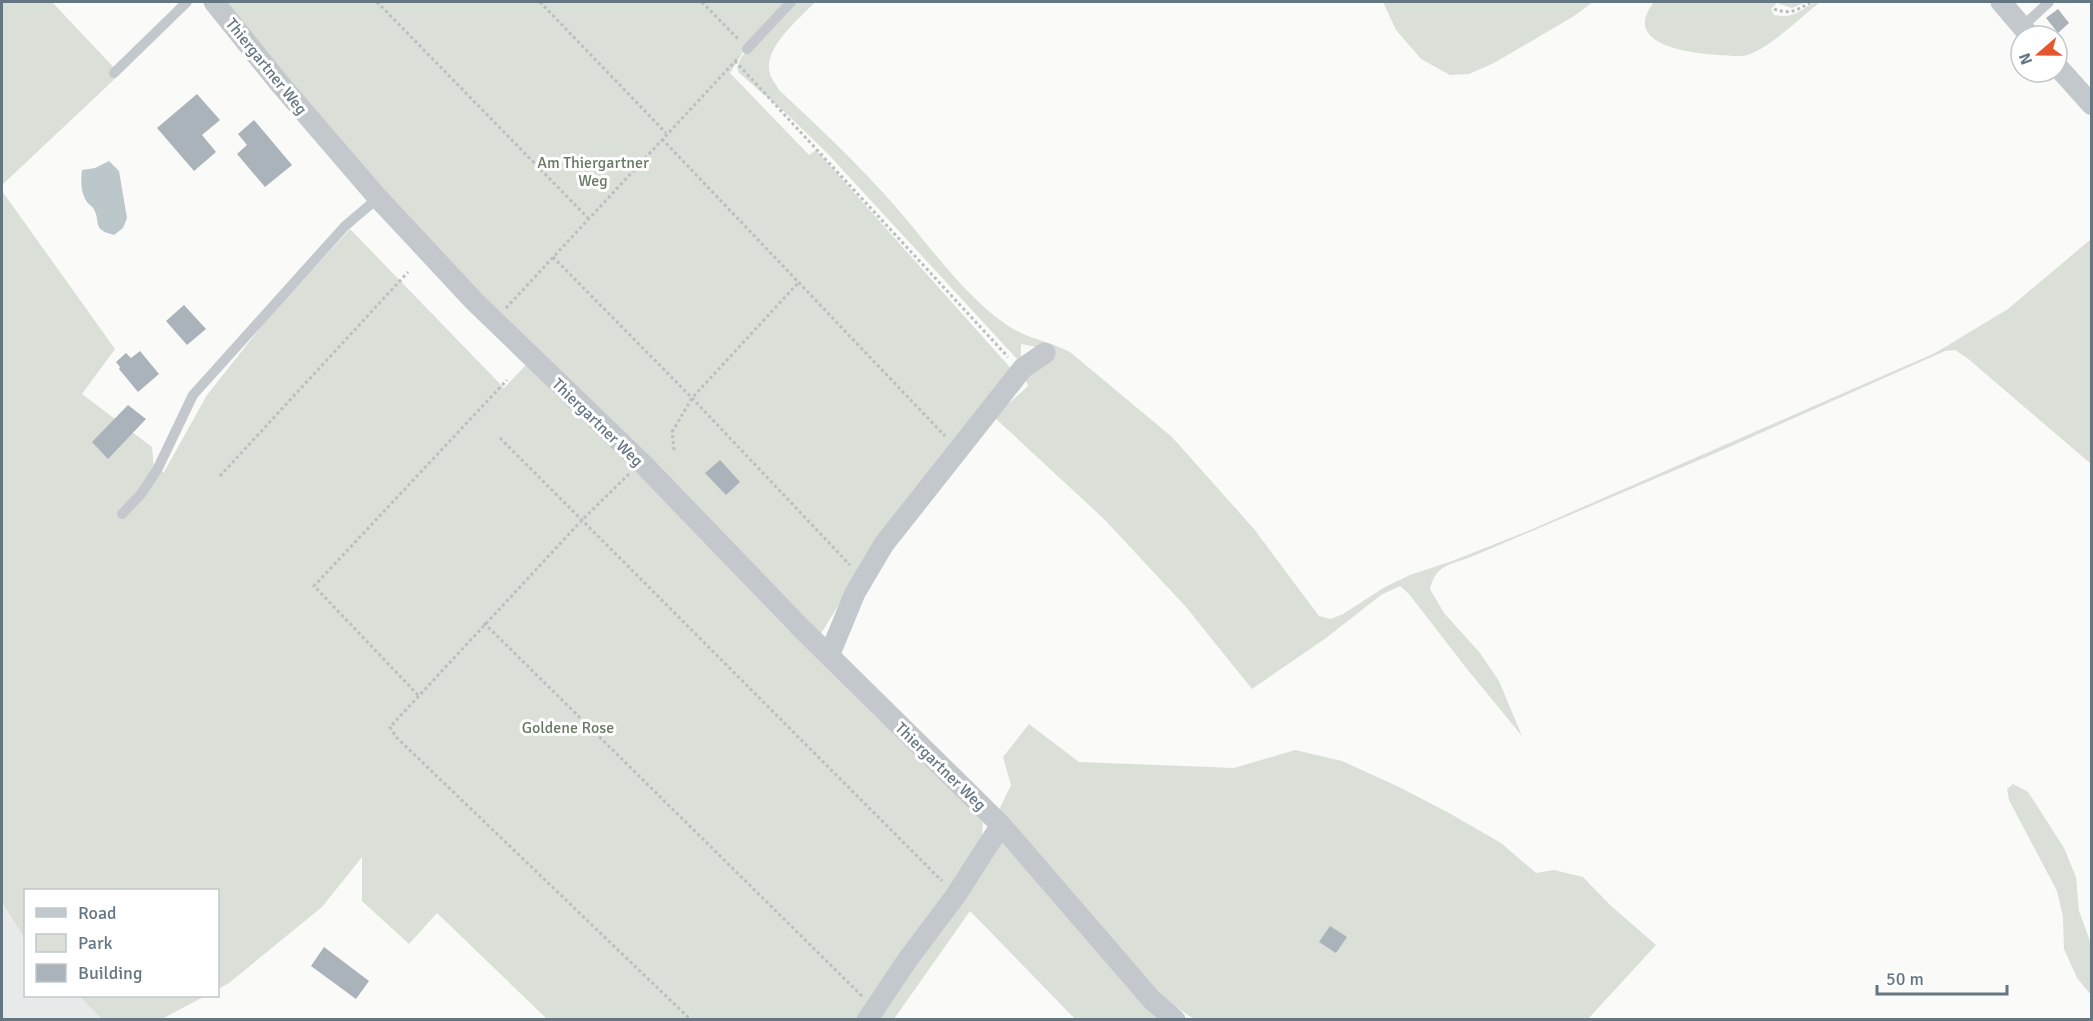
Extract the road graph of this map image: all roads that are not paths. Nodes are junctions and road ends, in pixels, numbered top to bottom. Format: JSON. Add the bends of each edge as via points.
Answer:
{"nodes":[{"id":1,"x":186,"y":2,"type":"edge"},
{"id":2,"x":214,"y":2,"type":"edge"},
{"id":3,"x":791,"y":2,"type":"edge"},
{"id":4,"x":2001,"y":2,"type":"edge"},
{"id":5,"x":2049,"y":2,"type":"edge"},
{"id":6,"x":2020,"y":24,"type":"edge"},
{"id":7,"x":2032,"y":24,"type":"edge"},
{"id":8,"x":747,"y":49,"type":"road end"},
{"id":9,"x":114,"y":73,"type":"dead end"},
{"id":10,"x":2069,"y":80,"type":"edge"},
{"id":11,"x":2091,"y":105,"type":"edge"},
{"id":12,"x":378,"y":198,"type":"junction"},
{"id":13,"x":1045,"y":353,"type":"dead end"},
{"id":14,"x":122,"y":514,"type":"dead end"},
{"id":15,"x":829,"y":656,"type":"junction"},
{"id":16,"x":1001,"y":825,"type":"junction"},
{"id":17,"x":870,"y":1013,"type":"edge"},
{"id":18,"x":1175,"y":1020,"type":"edge"}],
"edges":[{"from":1,"to":9,"type":"lane"},
{"from":2,"to":12,"type":"street","name":"Thiergartner Weg"},
{"from":3,"to":8,"type":"lane"},
{"from":4,"to":6,"type":"street"},
{"from":5,"to":7,"type":"lane"},
{"from":10,"to":11,"type":"street"},
{"from":12,"to":14,"type":"lane","via":[[345,226],[193,395],[157,470]]},
{"from":12,"to":15,"type":"street","name":"Thiergartner Weg","via":[[494,321],[642,464]]},
{"from":13,"to":15,"type":"street","via":[[1023,368],[884,544],[855,593]]},
{"from":15,"to":16,"type":"street","name":"Thiergartner Weg"},
{"from":16,"to":17,"type":"street","name":"Thiergartner Weg","via":[[956,895]]},
{"from":16,"to":18,"type":"street","name":"Thiergartner Weg","via":[[1152,1000]]}]}
